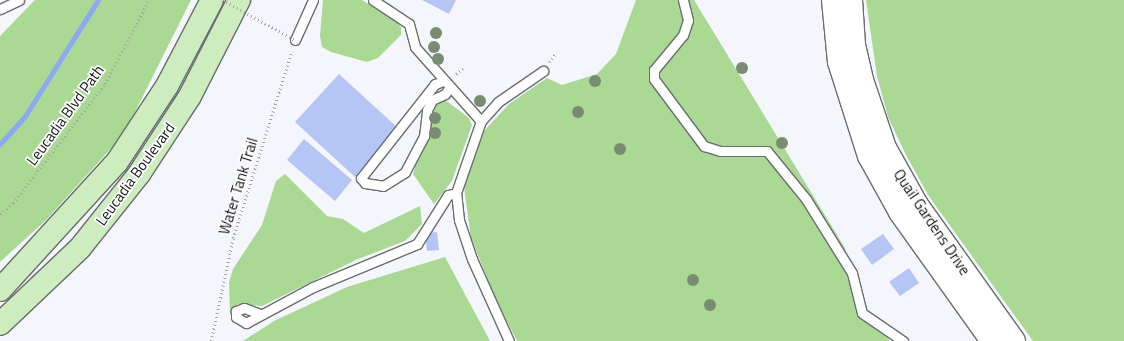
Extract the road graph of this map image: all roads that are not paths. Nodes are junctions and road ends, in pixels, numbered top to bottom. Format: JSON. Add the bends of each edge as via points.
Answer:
{"nodes":[{"id":1,"x":19,"y":0,"type":"edge"},
{"id":2,"x":212,"y":0,"type":"edge"},
{"id":3,"x":239,"y":0,"type":"edge"},
{"id":4,"x":312,"y":0,"type":"edge"},
{"id":5,"x":373,"y":0,"type":"edge"},
{"id":6,"x":683,"y":0,"type":"edge"},
{"id":7,"x":833,"y":0,"type":"edge"},
{"id":8,"x":851,"y":0,"type":"edge"},
{"id":9,"x":0,"y":9,"type":"edge"},
{"id":10,"x":295,"y":40,"type":"road end"},
{"id":11,"x":543,"y":71,"type":"dead end"},
{"id":12,"x":446,"y":85,"type":"junction"},
{"id":13,"x":481,"y":121,"type":"junction"},
{"id":14,"x":456,"y":193,"type":"junction"},
{"id":15,"x":0,"y":290,"type":"edge"},
{"id":16,"x":260,"y":314,"type":"dead end"},
{"id":17,"x":0,"y":324,"type":"edge"},
{"id":18,"x":509,"y":341,"type":"edge"},
{"id":19,"x":903,"y":341,"type":"edge"},
{"id":20,"x":992,"y":341,"type":"edge"},
{"id":21,"x":1014,"y":341,"type":"edge"}],
"edges":[{"from":1,"to":9,"type":"lane"},
{"from":2,"to":15,"type":"main road","name":"Leucadia Boulevard","via":[[167,86],[117,162]]},
{"from":3,"to":17,"type":"main road","name":"Leucadia Boulevard","via":[[190,96],[139,174],[80,248]]},
{"from":4,"to":10,"type":"lane"},
{"from":5,"to":12,"type":"lane","via":[[409,24],[415,47]]},
{"from":6,"to":19,"type":"lane","via":[[688,20],[683,35],[654,70],[654,79],[704,146],[720,151],[767,151],[806,198],[852,273],[862,313]]},
{"from":7,"to":20,"type":"main road","name":"Quail Gardens Drive","via":[[839,62],[869,156],[900,212]]},
{"from":8,"to":21,"type":"main road","name":"Quail Gardens Drive","via":[[854,45],[862,80],[885,148],[917,206]]},
{"from":11,"to":13,"type":"lane","via":[[498,102]]},
{"from":12,"to":12,"type":"lane","via":[[446,94],[432,100],[427,110],[424,136],[405,172],[383,186],[364,183],[361,178],[435,84]]},
{"from":12,"to":13,"type":"lane"},
{"from":13,"to":14,"type":"lane"},
{"from":14,"to":16,"type":"lane","via":[[448,195],[417,244],[331,278]]},
{"from":14,"to":18,"type":"lane","via":[[459,220],[472,259]]}]}
